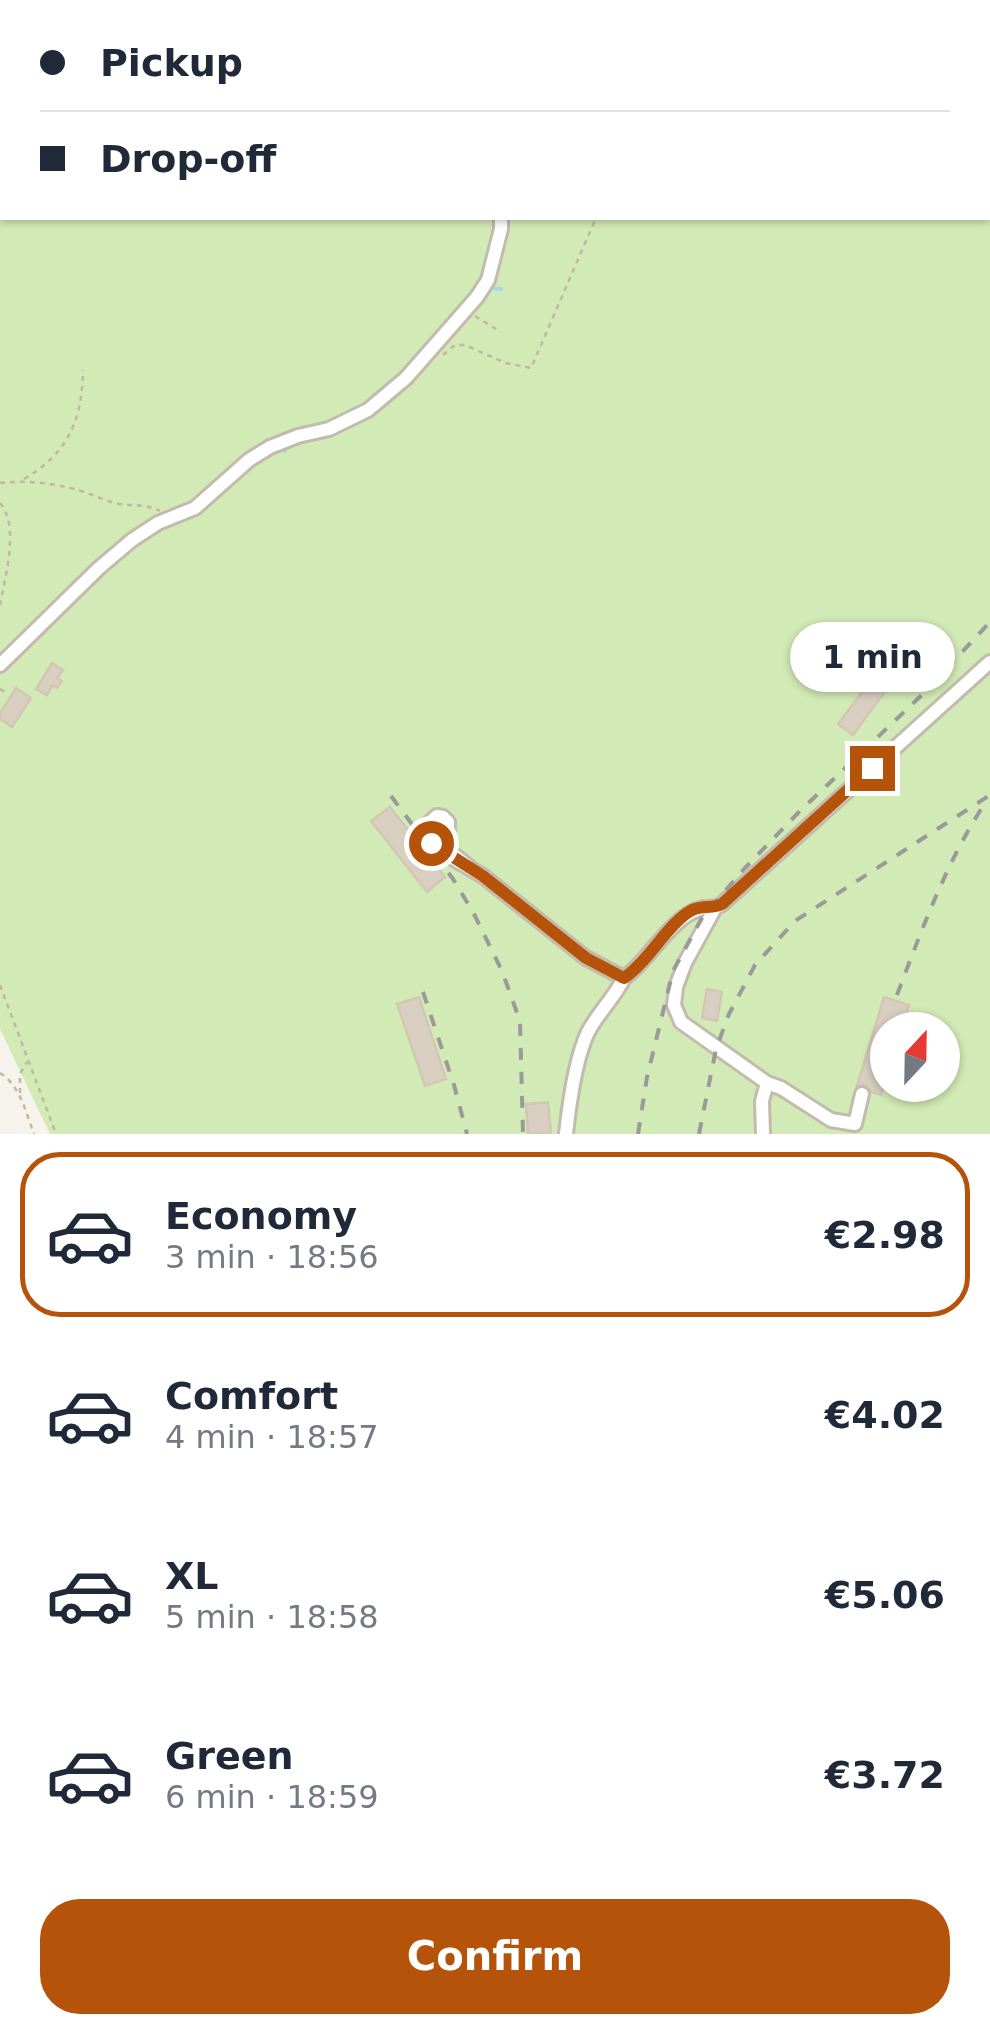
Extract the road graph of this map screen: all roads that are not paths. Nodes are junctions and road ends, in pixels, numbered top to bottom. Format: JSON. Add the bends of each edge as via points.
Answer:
{"nodes":[{"id":1,"x":501,"y":220,"type":"edge"},
{"id":2,"x":990,"y":662,"type":"edge"},
{"id":3,"x":0,"y":665,"type":"edge"},
{"id":4,"x":469,"y":867,"type":"dead end"},
{"id":5,"x":715,"y":908,"type":"junction"},
{"id":6,"x":624,"y":978,"type":"junction"},
{"id":7,"x":767,"y":1083,"type":"junction"},
{"id":8,"x":862,"y":1094,"type":"dead end"},
{"id":9,"x":858,"y":1129,"type":"edge"},
{"id":10,"x":566,"y":1134,"type":"edge"},
{"id":11,"x":763,"y":1134,"type":"edge"}],
"edges":[{"from":1,"to":3,"type":"lane","via":[[488,280],[406,378],[368,410],[249,460],[195,508],[132,540]]},
{"from":2,"to":5,"type":"lane"},
{"from":4,"to":6,"type":"lane","via":[[586,958]]},
{"from":5,"to":6,"type":"lane","via":[[687,914]]},
{"from":5,"to":7,"type":"lane","via":[[684,963],[674,1005],[681,1022]]},
{"from":6,"to":10,"type":"lane","via":[[582,1046]]},
{"from":7,"to":9,"type":"lane"},
{"from":7,"to":11,"type":"lane"},
{"from":8,"to":9,"type":"lane"}]}
